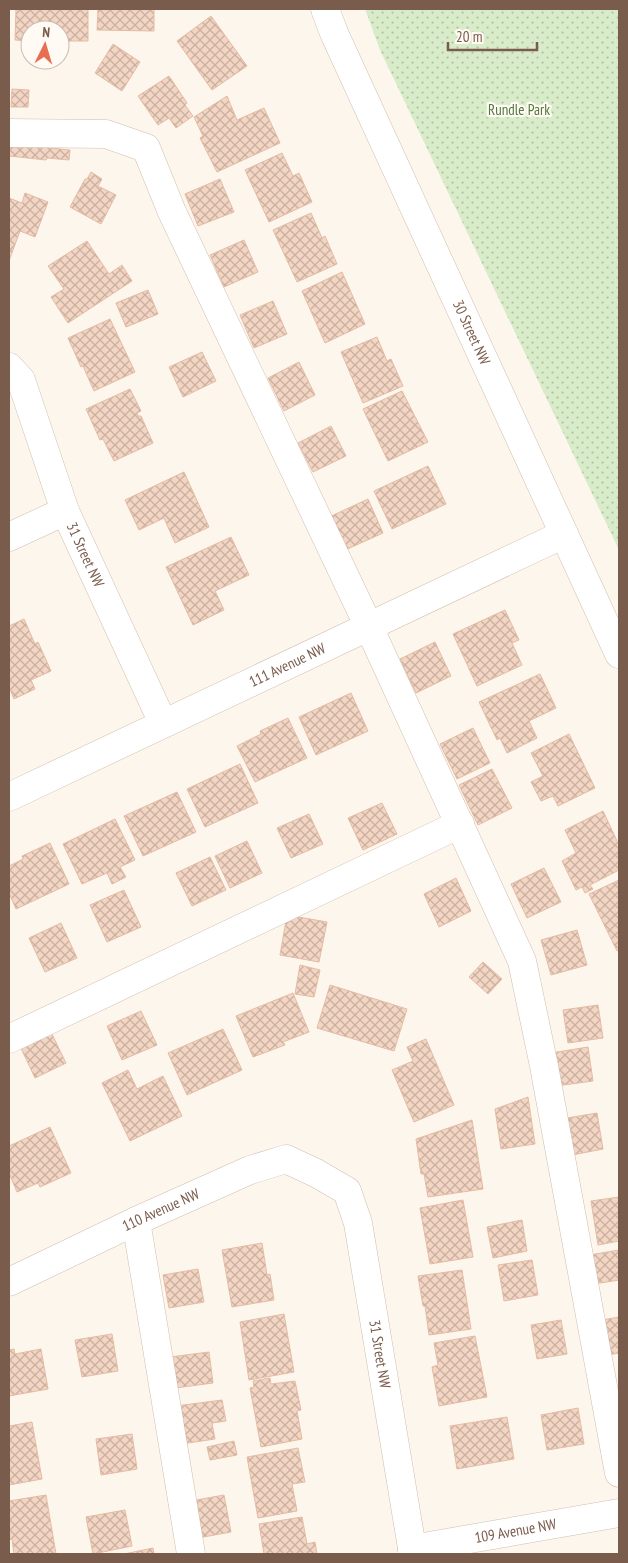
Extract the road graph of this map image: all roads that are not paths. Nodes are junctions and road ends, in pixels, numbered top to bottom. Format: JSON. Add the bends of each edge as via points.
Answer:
{"nodes":[{"id":1,"x":325,"y":9,"type":"edge"},
{"id":2,"x":9,"y":133,"type":"edge"},
{"id":3,"x":15,"y":374,"type":"edge"},
{"id":4,"x":66,"y":511,"type":"junction"},
{"id":5,"x":564,"y":534,"type":"junction"},
{"id":6,"x":9,"y":537,"type":"edge"},
{"id":7,"x":369,"y":627,"type":"junction"},
{"id":8,"x":619,"y":654,"type":"edge"},
{"id":9,"x":163,"y":723,"type":"junction"},
{"id":10,"x":9,"y":797,"type":"edge"},
{"id":11,"x":460,"y":824,"type":"junction"},
{"id":12,"x":9,"y":1040,"type":"edge"},
{"id":13,"x":316,"y":1173,"type":"joint"},
{"id":14,"x":136,"y":1221,"type":"junction"},
{"id":15,"x":9,"y":1282,"type":"edge"},
{"id":16,"x":619,"y":1473,"type":"edge"},
{"id":17,"x":619,"y":1513,"type":"edge"},
{"id":18,"x":413,"y":1552,"type":"edge"},
{"id":19,"x":191,"y":1554,"type":"edge"}],
"edges":[{"from":1,"to":5,"type":"street","name":"30 Street NW"},
{"from":2,"to":7,"type":"street","via":[[106,134],[146,148],[172,212]]},
{"from":3,"to":4,"type":"street","name":"31 Street NW"},
{"from":4,"to":6,"type":"street"},
{"from":4,"to":9,"type":"street","name":"31 Street NW"},
{"from":5,"to":7,"type":"street","name":"111 Avenue NW"},
{"from":5,"to":8,"type":"street","name":"30 Street NW"},
{"from":7,"to":9,"type":"street","name":"111 Avenue NW"},
{"from":7,"to":11,"type":"street"},
{"from":9,"to":10,"type":"street","name":"111 Avenue NW"},
{"from":11,"to":12,"type":"street"},
{"from":11,"to":16,"type":"street","via":[[522,961]]},
{"from":13,"to":14,"type":"street","name":"110 Avenue NW","via":[[286,1159],[250,1170]]},
{"from":13,"to":18,"type":"street","name":"31 Street NW","via":[[348,1191],[358,1223]]},
{"from":14,"to":15,"type":"street","name":"110 Avenue NW"},
{"from":14,"to":19,"type":"street"},
{"from":17,"to":18,"type":"street","name":"109 Avenue NW"}]}
